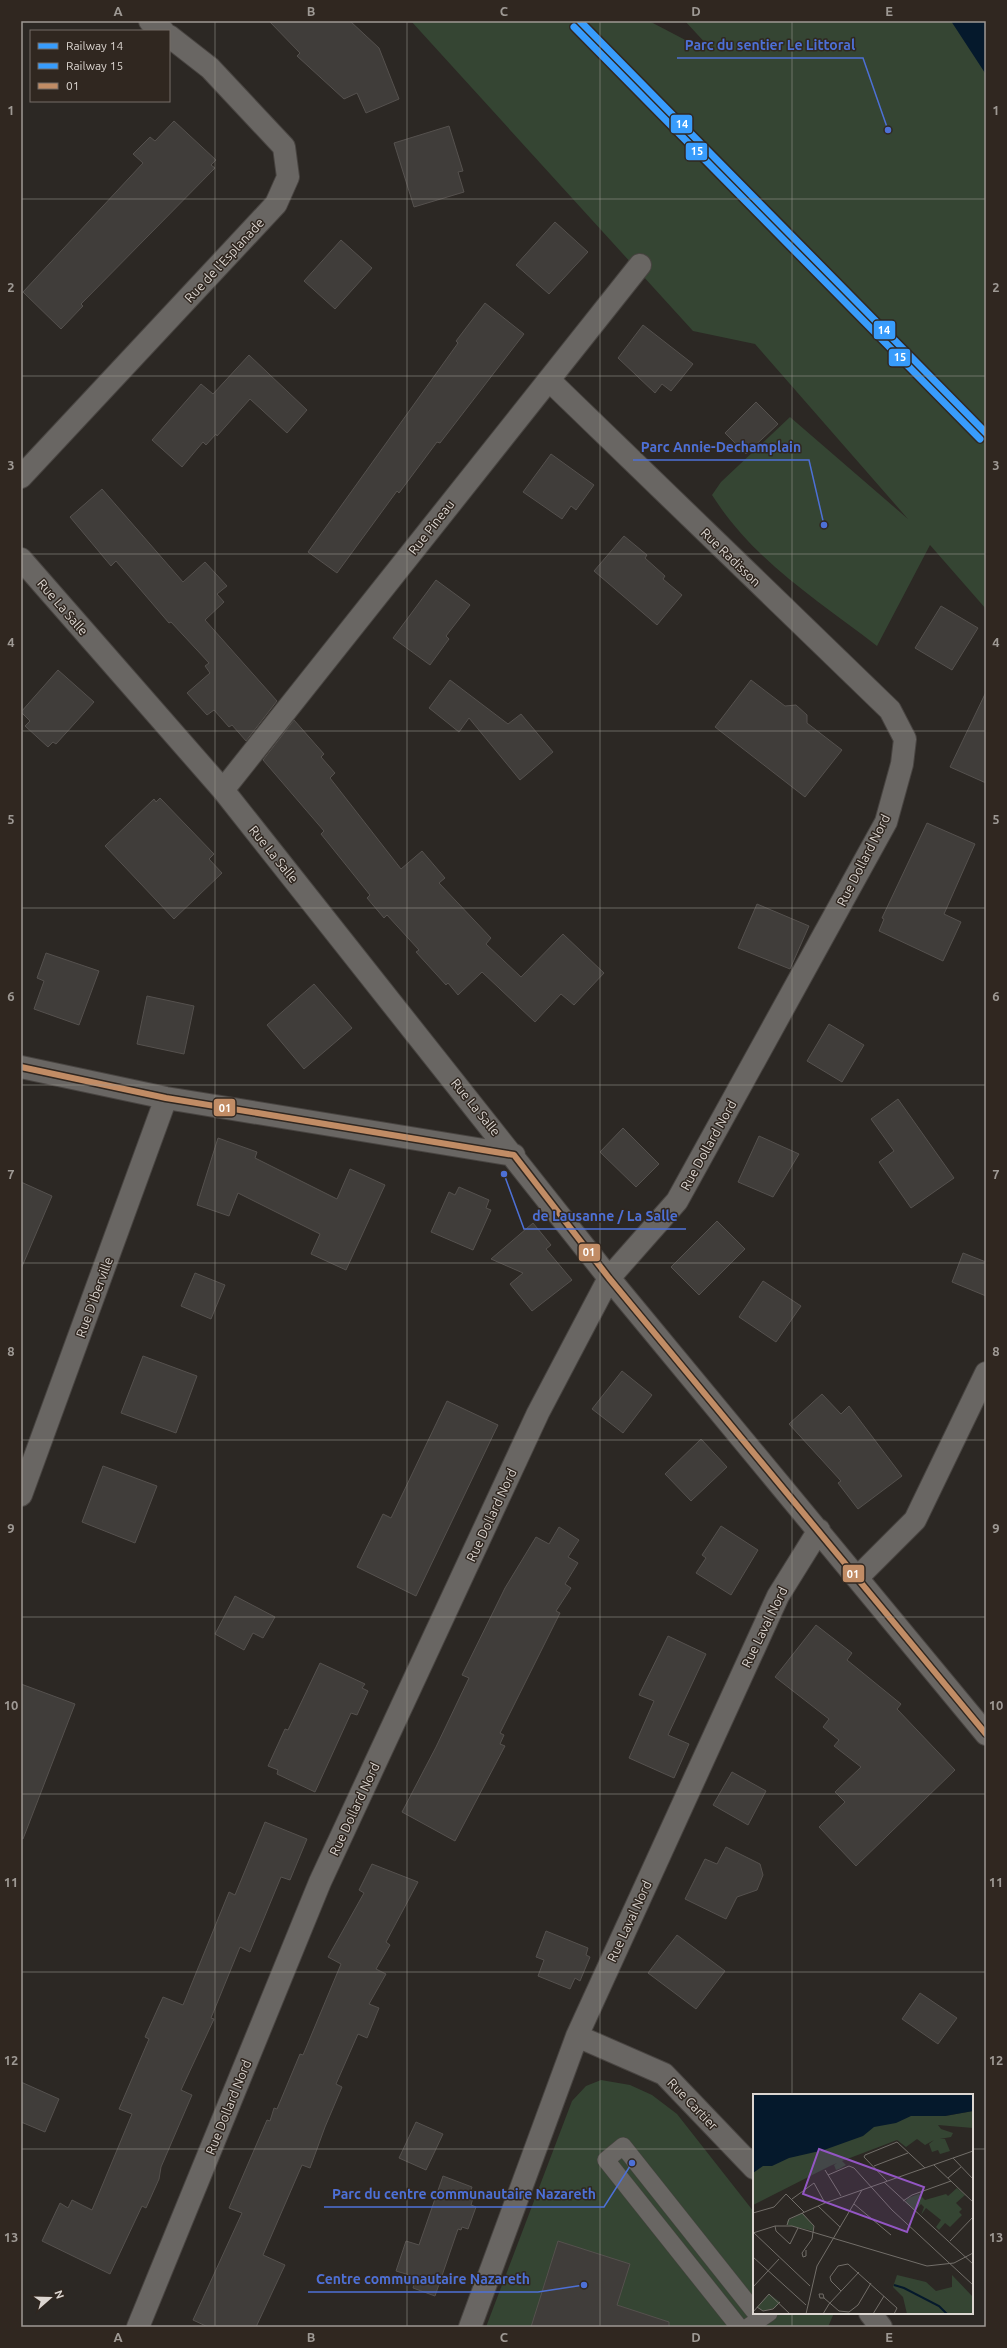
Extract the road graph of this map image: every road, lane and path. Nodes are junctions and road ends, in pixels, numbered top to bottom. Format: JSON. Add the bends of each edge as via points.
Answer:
{"nodes":[{"id":1,"x":150,"y":21,"type":"edge"},
{"id":2,"x":162,"y":30,"type":"edge"},
{"id":3,"x":170,"y":37,"type":"edge"},
{"id":4,"x":640,"y":265,"type":"dead end"},
{"id":5,"x":548,"y":380,"type":"junction"},
{"id":6,"x":21,"y":477,"type":"edge"},
{"id":7,"x":21,"y":559,"type":"edge"},
{"id":8,"x":905,"y":739,"type":"joint"},
{"id":9,"x":223,"y":790,"type":"junction"},
{"id":10,"x":21,"y":1067,"type":"edge"},
{"id":11,"x":166,"y":1098,"type":"junction"},
{"id":12,"x":514,"y":1155,"type":"junction"},
{"id":13,"x":609,"y":1278,"type":"junction"},
{"id":14,"x":986,"y":1373,"type":"edge"},
{"id":15,"x":21,"y":1495,"type":"edge"},
{"id":16,"x":818,"y":1530,"type":"junction"},
{"id":17,"x":857,"y":1578,"type":"junction"},
{"id":18,"x":986,"y":1734,"type":"edge"},
{"id":19,"x":577,"y":2036,"type":"junction"},
{"id":20,"x":753,"y":2167,"type":"edge"},
{"id":21,"x":753,"y":2312,"type":"edge"},
{"id":22,"x":871,"y":2314,"type":"edge"},
{"id":23,"x":138,"y":2327,"type":"edge"},
{"id":24,"x":470,"y":2327,"type":"edge"},
{"id":25,"x":739,"y":2327,"type":"edge"},
{"id":26,"x":881,"y":2327,"type":"edge"}],
"edges":[{"from":1,"to":2,"type":"street"},
{"from":3,"to":6,"type":"street","name":"Rue de l'Esplanade","via":[[210,68],[284,147],[288,178],[276,204]]},
{"from":4,"to":5,"type":"street","name":"Rue Pineau"},
{"from":5,"to":8,"type":"street","name":"Rue Radisson","via":[[890,710]]},
{"from":5,"to":9,"type":"street","name":"Rue Pineau"},
{"from":7,"to":9,"type":"street","name":"Rue La Salle"},
{"from":8,"to":13,"type":"street","name":"Rue Dollard Nord","via":[[902,764],[886,822],[678,1201]]},
{"from":9,"to":12,"type":"street","name":"Rue La Salle"},
{"from":10,"to":11,"type":"street"},
{"from":11,"to":12,"type":"street"},
{"from":11,"to":15,"type":"street","name":"Rue D'Iberville"},
{"from":12,"to":13,"type":"street","name":"Rue La Salle"},
{"from":13,"to":16,"type":"street","name":"Rue La Salle"},
{"from":13,"to":23,"type":"street","name":"Rue Dollard Nord","via":[[538,1413],[320,1882]]},
{"from":14,"to":17,"type":"street","via":[[915,1520]]},
{"from":16,"to":17,"type":"street","name":"Rue La Salle"},
{"from":16,"to":19,"type":"street","name":"Rue Laval Nord","via":[[778,1596]]},
{"from":17,"to":18,"type":"street","name":"Rue La Salle"},
{"from":19,"to":20,"type":"street","name":"Rue Cartier","via":[[664,2074]]},
{"from":19,"to":24,"type":"street","name":"Rue Laval Nord"},
{"from":21,"to":25,"type":"lane","via":[[623,2146],[606,2160]]},
{"from":22,"to":26,"type":"street"}]}
